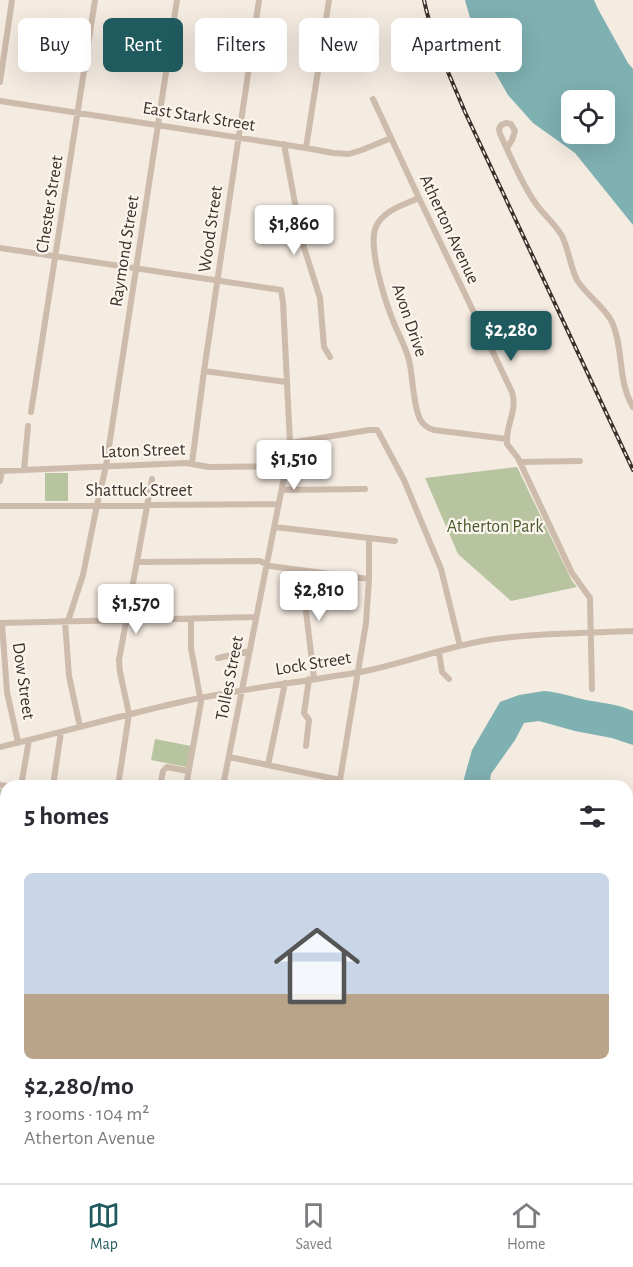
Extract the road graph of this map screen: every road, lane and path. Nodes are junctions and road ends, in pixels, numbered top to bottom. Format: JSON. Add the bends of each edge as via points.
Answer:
{"nodes":[{"id":1,"x":12,"y":0,"type":"edge"},
{"id":2,"x":95,"y":0,"type":"edge"},
{"id":3,"x":177,"y":0,"type":"edge"},
{"id":4,"x":260,"y":0,"type":"edge"},
{"id":5,"x":328,"y":0,"type":"edge"},
{"id":6,"x":0,"y":82,"type":"edge"},
{"id":7,"x":373,"y":99,"type":"dead end"},
{"id":8,"x":0,"y":101,"type":"edge"},
{"id":9,"x":78,"y":113,"type":"junction"},
{"id":10,"x":159,"y":125,"type":"junction"},
{"id":11,"x":238,"y":137,"type":"junction"},
{"id":12,"x":391,"y":138,"type":"junction"},
{"id":13,"x":284,"y":144,"type":"junction"},
{"id":14,"x":306,"y":148,"type":"junction"},
{"id":15,"x":507,"y":148,"type":"dead end"},
{"id":16,"x":419,"y":198,"type":"junction"},
{"id":17,"x":0,"y":248,"type":"edge"},
{"id":18,"x":56,"y":256,"type":"junction"},
{"id":19,"x":137,"y":268,"type":"junction"},
{"id":20,"x":218,"y":280,"type":"junction"},
{"id":21,"x":330,"y":357,"type":"dead end"},
{"id":22,"x":204,"y":371,"type":"junction"},
{"id":23,"x":286,"y":382,"type":"junction"},
{"id":24,"x":633,"y":407,"type":"edge"},
{"id":25,"x":31,"y":412,"type":"dead end"},
{"id":26,"x":28,"y":426,"type":"dead end"},
{"id":27,"x":507,"y":439,"type":"junction"},
{"id":28,"x":290,"y":443,"type":"junction"},
{"id":29,"x":580,"y":461,"type":"dead end"},
{"id":30,"x":520,"y":462,"type":"junction"},
{"id":31,"x":192,"y":463,"type":"junction"},
{"id":32,"x":106,"y":466,"type":"junction"},
{"id":33,"x":287,"y":466,"type":"junction"},
{"id":34,"x":24,"y":470,"type":"junction"},
{"id":35,"x":1,"y":471,"type":"edge"},
{"id":36,"x":152,"y":479,"type":"dead end"},
{"id":37,"x":0,"y":481,"type":"edge"},
{"id":38,"x":365,"y":489,"type":"dead end"},
{"id":39,"x":282,"y":490,"type":"junction"},
{"id":40,"x":279,"y":504,"type":"junction"},
{"id":41,"x":97,"y":505,"type":"junction"},
{"id":42,"x":147,"y":505,"type":"junction"},
{"id":43,"x":0,"y":506,"type":"edge"},
{"id":44,"x":274,"y":527,"type":"junction"},
{"id":45,"x":369,"y":538,"type":"junction"},
{"id":46,"x":395,"y":541,"type":"dead end"},
{"id":47,"x":137,"y":562,"type":"junction"},
{"id":48,"x":267,"y":564,"type":"junction"},
{"id":49,"x":301,"y":570,"type":"junction"},
{"id":50,"x":369,"y":579,"type":"junction"},
{"id":51,"x":256,"y":617,"type":"junction"},
{"id":52,"x":127,"y":619,"type":"junction"},
{"id":53,"x":191,"y":619,"type":"junction"},
{"id":54,"x":66,"y":621,"type":"junction"},
{"id":55,"x":1,"y":622,"type":"edge"},
{"id":56,"x":633,"y":631,"type":"edge"},
{"id":57,"x":591,"y":633,"type":"junction"},
{"id":58,"x":460,"y":646,"type":"junction"},
{"id":59,"x":250,"y":651,"type":"junction"},
{"id":60,"x":439,"y":652,"type":"junction"},
{"id":61,"x":218,"y":658,"type":"dead end"},
{"id":62,"x":359,"y":672,"type":"junction"},
{"id":63,"x":311,"y":679,"type":"junction"},
{"id":64,"x":449,"y":679,"type":"dead end"},
{"id":65,"x":285,"y":683,"type":"junction"},
{"id":66,"x":242,"y":689,"type":"junction"},
{"id":67,"x":592,"y":689,"type":"dead end"},
{"id":68,"x":201,"y":698,"type":"junction"},
{"id":69,"x":129,"y":714,"type":"junction"},
{"id":70,"x":80,"y":727,"type":"junction"},
{"id":71,"x":61,"y":732,"type":"junction"},
{"id":72,"x":29,"y":740,"type":"junction"},
{"id":73,"x":18,"y":742,"type":"junction"},
{"id":74,"x":306,"y":746,"type":"dead end"},
{"id":75,"x":0,"y":747,"type":"edge"},
{"id":76,"x":229,"y":757,"type":"junction"},
{"id":77,"x":268,"y":765,"type":"junction"},
{"id":78,"x":188,"y":771,"type":"junction"},
{"id":79,"x":22,"y":780,"type":"edge"},
{"id":80,"x":54,"y":780,"type":"edge"},
{"id":81,"x":119,"y":780,"type":"edge"},
{"id":82,"x":161,"y":780,"type":"edge"},
{"id":83,"x":187,"y":780,"type":"edge"},
{"id":84,"x":224,"y":780,"type":"edge"},
{"id":85,"x":328,"y":780,"type":"edge"},
{"id":86,"x":341,"y":780,"type":"edge"}],
"edges":[{"from":1,"to":6,"type":"street"},
{"from":2,"to":9,"type":"street","name":"Chester Street"},
{"from":3,"to":10,"type":"street","name":"Raymond Street"},
{"from":4,"to":11,"type":"street","name":"Wood Street"},
{"from":5,"to":14,"type":"street"},
{"from":7,"to":12,"type":"street","name":"Atherton Avenue"},
{"from":8,"to":9,"type":"street","name":"East Stark Street"},
{"from":9,"to":10,"type":"street","name":"East Stark Street"},
{"from":9,"to":18,"type":"street","name":"Chester Street"},
{"from":10,"to":11,"type":"street","name":"East Stark Street"},
{"from":10,"to":19,"type":"street","name":"Raymond Street"},
{"from":11,"to":13,"type":"street","name":"East Stark Street"},
{"from":11,"to":20,"type":"street","name":"Wood Street"},
{"from":12,"to":14,"type":"street","name":"East Stark Street","via":[[349,154]]},
{"from":12,"to":16,"type":"street","name":"Atherton Avenue"},
{"from":13,"to":14,"type":"street","name":"East Stark Street"},
{"from":13,"to":21,"type":"street","via":[[302,241],[320,298],[324,347]]},
{"from":15,"to":24,"type":"street","via":[[537,206],[564,240],[577,280],[610,319]]},
{"from":16,"to":27,"type":"street","name":"Atherton Avenue","via":[[512,392],[514,411]]},
{"from":16,"to":27,"type":"street","name":"Avon Drive","via":[[383,217],[374,237],[382,288],[408,357],[418,415],[423,424],[434,430]]},
{"from":17,"to":18,"type":"street"},
{"from":18,"to":19,"type":"street"},
{"from":18,"to":25,"type":"street","name":"Chester Street"},
{"from":19,"to":20,"type":"street"},
{"from":19,"to":32,"type":"street","name":"Raymond Street"},
{"from":20,"to":22,"type":"street","name":"Wood Street"},
{"from":20,"to":23,"type":"street","name":"Tolles Street","via":[[281,290]]},
{"from":22,"to":23,"type":"street"},
{"from":22,"to":31,"type":"street","name":"Wood Street"},
{"from":23,"to":28,"type":"street","name":"Tolles Street"},
{"from":26,"to":34,"type":"street"},
{"from":27,"to":30,"type":"street"},
{"from":28,"to":33,"type":"street","name":"Tolles Street"},
{"from":28,"to":58,"type":"street","via":[[377,430],[404,480],[441,568]]},
{"from":29,"to":30,"type":"street"},
{"from":30,"to":57,"type":"street","via":[[572,573],[589,596]]},
{"from":31,"to":32,"type":"street","name":"Laton Street"},
{"from":31,"to":33,"type":"street","name":"Laton Street","via":[[209,467]]},
{"from":32,"to":34,"type":"street","name":"Laton Street"},
{"from":32,"to":41,"type":"street","name":"Raymond Street"},
{"from":33,"to":39,"type":"street","name":"Tolles Street"},
{"from":34,"to":35,"type":"street","name":"Laton Street"},
{"from":35,"to":37,"type":"street"},
{"from":36,"to":42,"type":"street"},
{"from":38,"to":39,"type":"street"},
{"from":39,"to":40,"type":"street","name":"Tolles Street"},
{"from":40,"to":42,"type":"street","name":"Shattuck Street"},
{"from":40,"to":44,"type":"street","name":"Tolles Street"},
{"from":41,"to":42,"type":"street","name":"Shattuck Street"},
{"from":41,"to":43,"type":"street","name":"Shattuck Street"},
{"from":41,"to":54,"type":"street","name":"Raymond Street","via":[[83,575]]},
{"from":42,"to":47,"type":"street"},
{"from":44,"to":45,"type":"street"},
{"from":44,"to":48,"type":"street","name":"Tolles Street"},
{"from":45,"to":46,"type":"street"},
{"from":45,"to":50,"type":"street"},
{"from":47,"to":48,"type":"street"},
{"from":47,"to":52,"type":"street"},
{"from":48,"to":49,"type":"street"},
{"from":48,"to":51,"type":"street","name":"Tolles Street"},
{"from":49,"to":50,"type":"street"},
{"from":49,"to":63,"type":"street"},
{"from":50,"to":62,"type":"street"},
{"from":51,"to":53,"type":"street"},
{"from":51,"to":59,"type":"street","name":"Tolles Street"},
{"from":52,"to":53,"type":"street"},
{"from":52,"to":54,"type":"street"},
{"from":52,"to":69,"type":"street","via":[[119,666]]},
{"from":53,"to":68,"type":"street","via":[[191,648]]},
{"from":54,"to":55,"type":"street"},
{"from":54,"to":70,"type":"street","via":[[69,676]]},
{"from":55,"to":73,"type":"street","name":"Dow Street","via":[[7,692]]},
{"from":56,"to":57,"type":"street","name":"Lock Street"},
{"from":57,"to":58,"type":"street","name":"Lock Street","via":[[518,637]]},
{"from":57,"to":67,"type":"street"},
{"from":58,"to":60,"type":"street","name":"Lock Street"},
{"from":59,"to":61,"type":"street"},
{"from":59,"to":66,"type":"street","name":"Tolles Street"},
{"from":60,"to":62,"type":"street","name":"Lock Street"},
{"from":60,"to":64,"type":"street","via":[[442,672]]},
{"from":62,"to":63,"type":"street","name":"Lock Street"},
{"from":62,"to":86,"type":"street"},
{"from":63,"to":65,"type":"street","name":"Lock Street"},
{"from":63,"to":74,"type":"street","via":[[304,712],[309,720]]},
{"from":65,"to":66,"type":"street","name":"Lock Street"},
{"from":65,"to":77,"type":"street"},
{"from":66,"to":68,"type":"street","name":"Lock Street"},
{"from":66,"to":76,"type":"street","name":"Tolles Street"},
{"from":68,"to":69,"type":"street","name":"Lock Street"},
{"from":68,"to":78,"type":"street"},
{"from":69,"to":70,"type":"street","name":"Lock Street"},
{"from":69,"to":81,"type":"street"},
{"from":70,"to":71,"type":"street","name":"Lock Street"},
{"from":71,"to":72,"type":"street","name":"Lock Street"},
{"from":71,"to":80,"type":"street"},
{"from":72,"to":73,"type":"street","name":"Lock Street"},
{"from":72,"to":79,"type":"street"},
{"from":73,"to":75,"type":"street","name":"Lock Street"},
{"from":76,"to":77,"type":"street"},
{"from":76,"to":84,"type":"street","name":"Tolles Street"},
{"from":77,"to":85,"type":"street"},
{"from":78,"to":82,"type":"street","via":[[167,766]]},
{"from":78,"to":83,"type":"street"}]}
